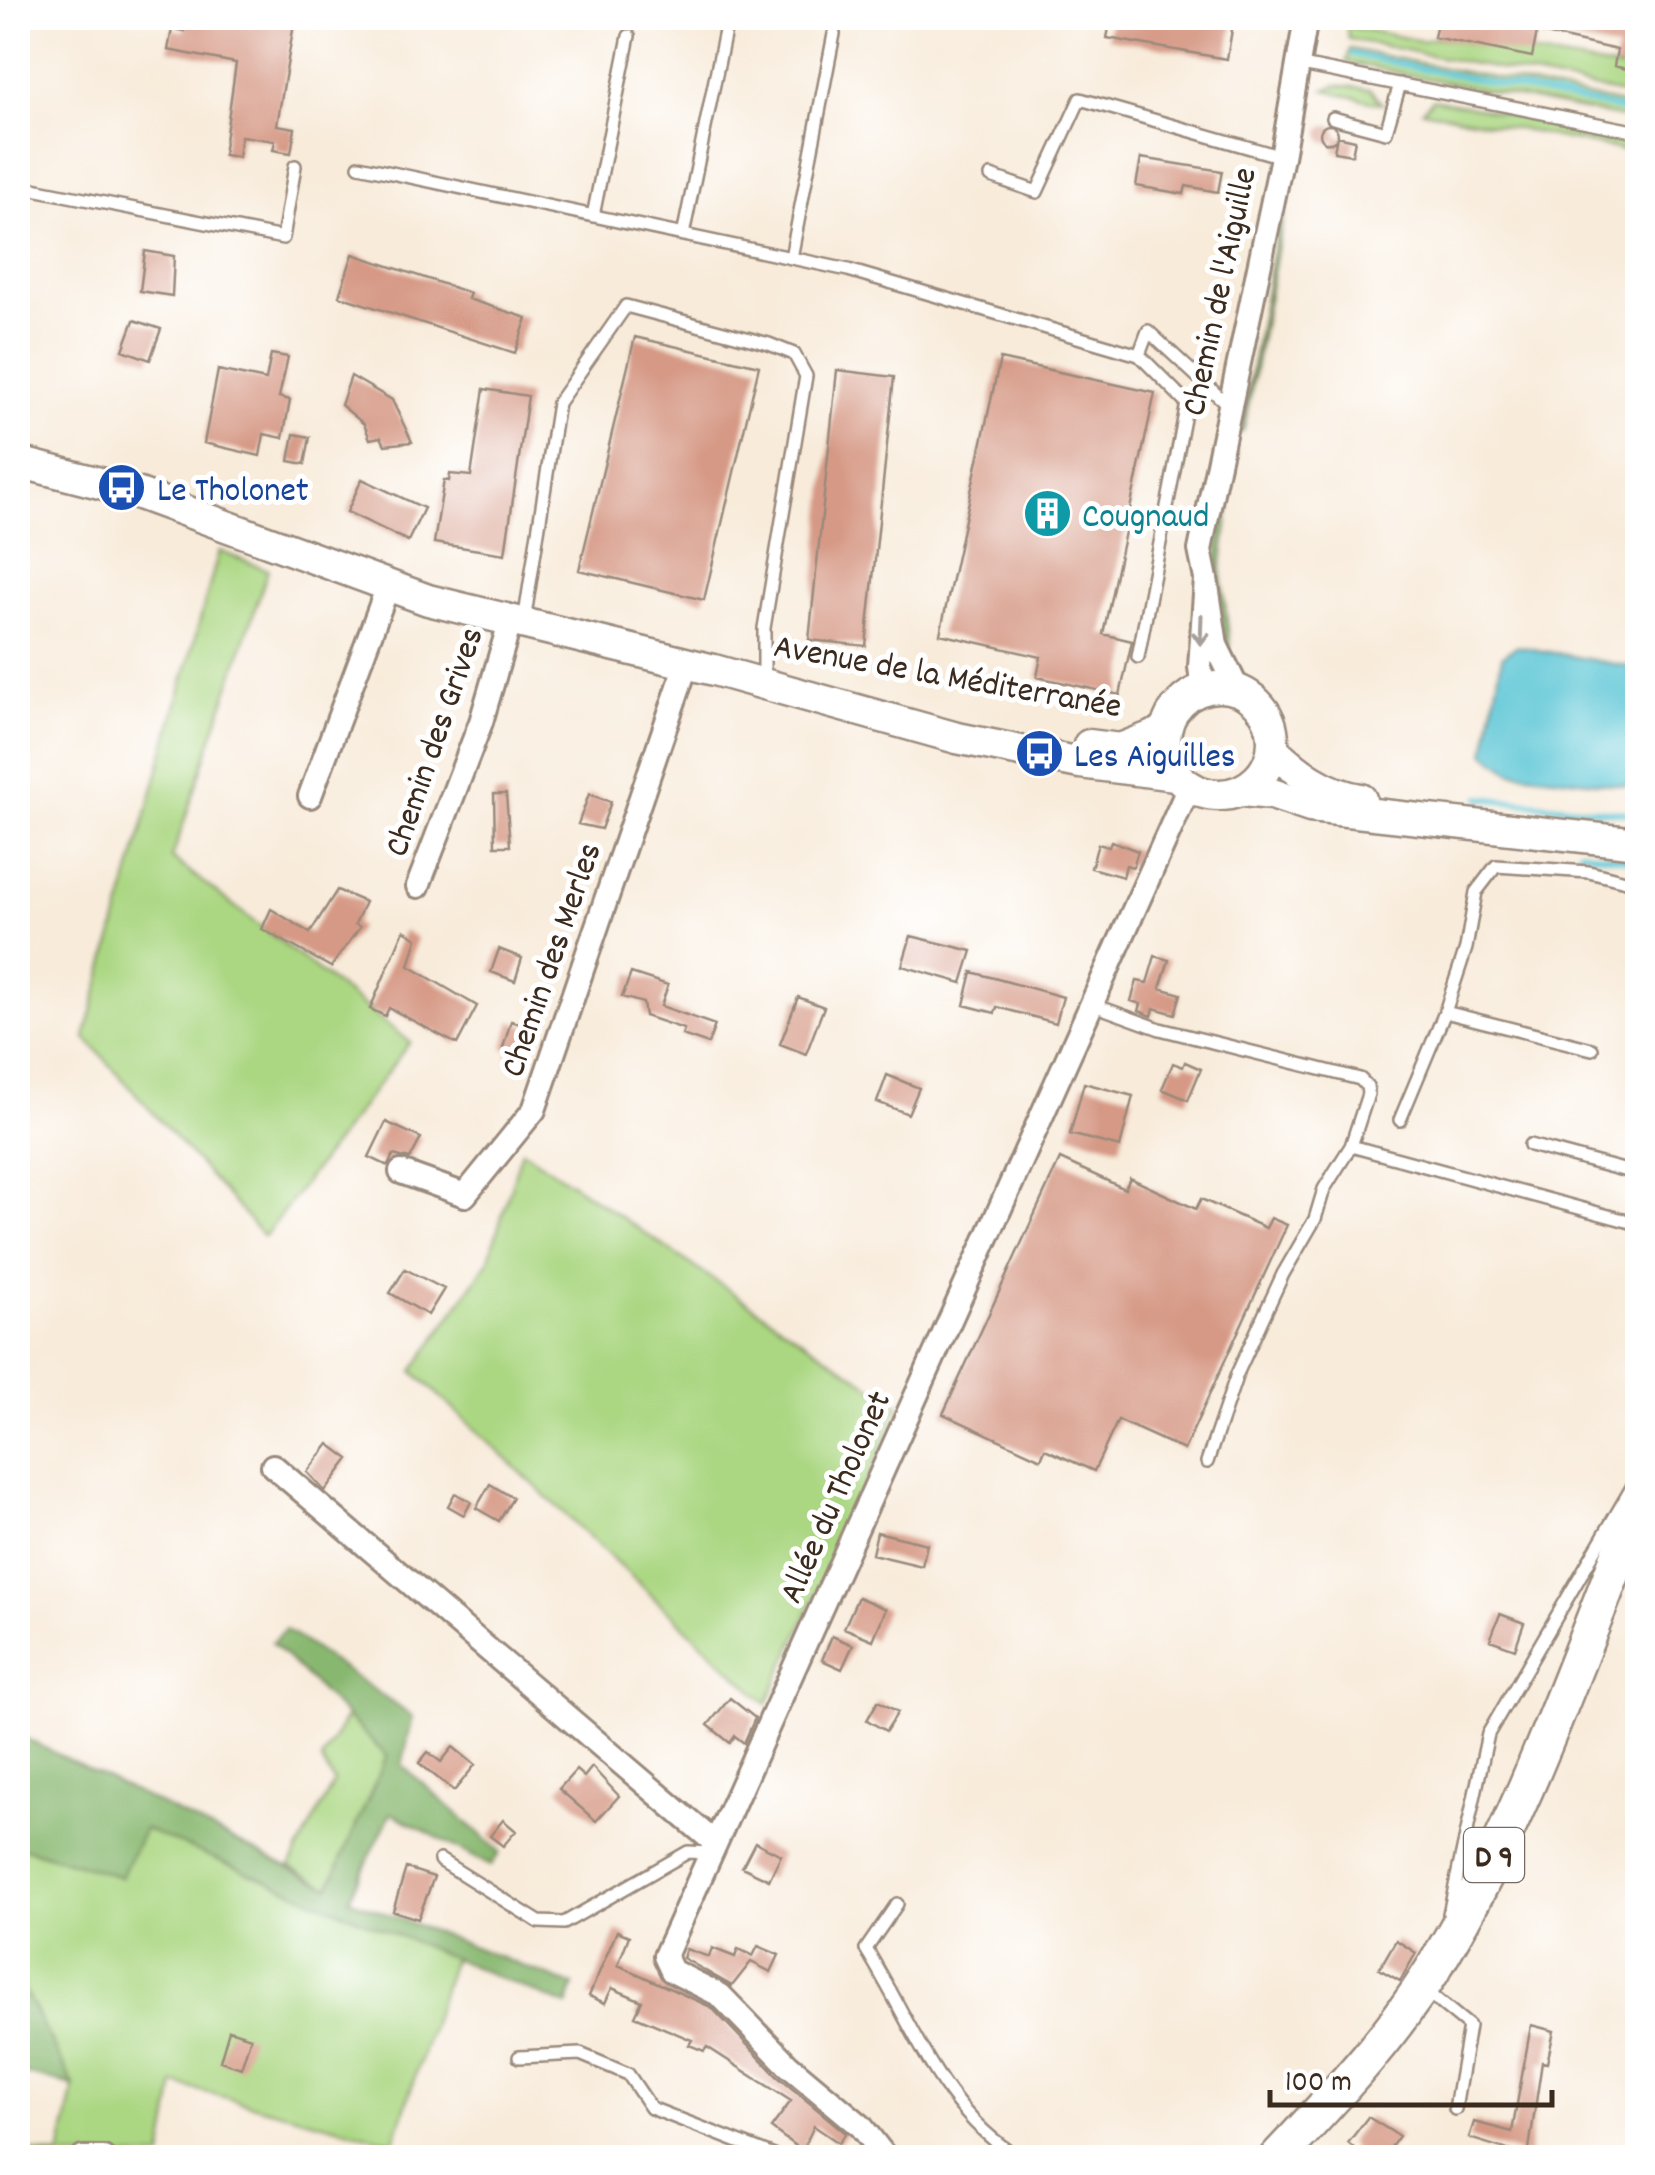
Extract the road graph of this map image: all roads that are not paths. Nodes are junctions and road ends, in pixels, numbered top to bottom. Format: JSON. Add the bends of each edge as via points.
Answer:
{"nodes":[{"id":1,"x":1306,"y":18,"type":"edge"},
{"id":2,"x":726,"y":30,"type":"dead end"},
{"id":3,"x":834,"y":34,"type":"dead end"},
{"id":4,"x":629,"y":36,"type":"dead end"},
{"id":5,"x":1297,"y":64,"type":"junction"},
{"id":6,"x":1400,"y":84,"type":"junction"},
{"id":7,"x":1332,"y":118,"type":"dead end"},
{"id":8,"x":1638,"y":132,"type":"edge"},
{"id":9,"x":1282,"y":157,"type":"junction"},
{"id":10,"x":295,"y":166,"type":"dead end"},
{"id":11,"x":358,"y":166,"type":"dead end"},
{"id":12,"x":991,"y":176,"type":"dead end"},
{"id":13,"x":18,"y":186,"type":"edge"},
{"id":14,"x":593,"y":216,"type":"junction"},
{"id":15,"x":684,"y":236,"type":"junction"},
{"id":16,"x":792,"y":258,"type":"junction"},
{"id":17,"x":1138,"y":354,"type":"junction"},
{"id":18,"x":1228,"y":406,"type":"junction"},
{"id":19,"x":18,"y":446,"type":"edge"},
{"id":20,"x":18,"y":462,"type":"edge"},
{"id":21,"x":1206,"y":580,"type":"junction"},
{"id":22,"x":388,"y":586,"type":"junction"},
{"id":23,"x":518,"y":620,"type":"junction"},
{"id":24,"x":1138,"y":657,"type":"dead end"},
{"id":25,"x":700,"y":666,"type":"junction"},
{"id":26,"x":764,"y":678,"type":"junction"},
{"id":27,"x":1204,"y":689,"type":"junction"},
{"id":28,"x":1238,"y":690,"type":"junction"},
{"id":29,"x":1166,"y":731,"type":"junction"},
{"id":30,"x":1273,"y":748,"type":"junction"},
{"id":31,"x":1182,"y":781,"type":"junction"},
{"id":32,"x":1242,"y":791,"type":"junction"},
{"id":33,"x":310,"y":796,"type":"dead end"},
{"id":34,"x":1638,"y":829,"type":"edge"},
{"id":35,"x":1638,"y":843,"type":"edge"},
{"id":36,"x":1638,"y":884,"type":"edge"},
{"id":37,"x":418,"y":886,"type":"dead end"},
{"id":38,"x":1094,"y":1004,"type":"junction"},
{"id":39,"x":1445,"y":1012,"type":"junction"},
{"id":40,"x":1592,"y":1049,"type":"dead end"},
{"id":41,"x":1400,"y":1120,"type":"dead end"},
{"id":42,"x":1530,"y":1145,"type":"dead end"},
{"id":43,"x":1350,"y":1146,"type":"junction"},
{"id":44,"x":402,"y":1172,"type":"dead end"},
{"id":45,"x":1638,"y":1174,"type":"edge"},
{"id":46,"x":1638,"y":1224,"type":"edge"},
{"id":47,"x":1207,"y":1462,"type":"dead end"},
{"id":48,"x":272,"y":1466,"type":"dead end"},
{"id":49,"x":1638,"y":1477,"type":"edge"},
{"id":50,"x":1638,"y":1508,"type":"edge"},
{"id":51,"x":713,"y":1848,"type":"junction"},
{"id":52,"x":440,"y":1860,"type":"dead end"},
{"id":53,"x":897,"y":1904,"type":"dead end"},
{"id":54,"x":1430,"y":1972,"type":"junction"},
{"id":55,"x":520,"y":2057,"type":"dead end"},
{"id":56,"x":1455,"y":2108,"type":"dead end"},
{"id":57,"x":84,"y":2158,"type":"edge"},
{"id":58,"x":104,"y":2158,"type":"edge"},
{"id":59,"x":779,"y":2158,"type":"edge"},
{"id":60,"x":886,"y":2158,"type":"edge"},
{"id":61,"x":1020,"y":2158,"type":"edge"},
{"id":62,"x":1278,"y":2158,"type":"edge"}],
"edges":[{"from":1,"to":5,"type":"street","name":"Chemin de l'Aiguille"},
{"from":2,"to":15,"type":"lane"},
{"from":3,"to":16,"type":"lane"},
{"from":4,"to":14,"type":"lane"},
{"from":5,"to":6,"type":"lane"},
{"from":5,"to":9,"type":"street","name":"Chemin de l'Aiguille"},
{"from":6,"to":7,"type":"lane","via":[[1386,132]]},
{"from":6,"to":8,"type":"lane"},
{"from":9,"to":12,"type":"lane","via":[[1080,100],[1037,192]]},
{"from":9,"to":18,"type":"street","name":"Chemin de l'Aiguille"},
{"from":10,"to":13,"type":"lane","via":[[282,238]]},
{"from":11,"to":14,"type":"lane"},
{"from":14,"to":15,"type":"lane"},
{"from":15,"to":16,"type":"lane"},
{"from":16,"to":17,"type":"lane"},
{"from":17,"to":18,"type":"lane","via":[[1148,332]]},
{"from":17,"to":24,"type":"lane","via":[[1187,403]]},
{"from":18,"to":21,"type":"street","name":"Chemin de l'Aiguille","via":[[1200,550]]},
{"from":19,"to":23,"type":"main road","name":"Avenue de la Méditerranée","via":[[220,504]]},
{"from":20,"to":22,"type":"main road","name":"Avenue de la Méditerranée","via":[[130,491]]},
{"from":21,"to":27,"type":"street","name":"Chemin de l'Aiguille","one_way":true},
{"from":21,"to":28,"type":"street","name":"Chemin de l'Aiguille","via":[[1216,645]]},
{"from":22,"to":23,"type":"main road","name":"Avenue de la Méditerranée"},
{"from":22,"to":33,"type":"street"},
{"from":23,"to":25,"type":"main road","name":"Avenue de la Méditerranée"},
{"from":23,"to":26,"type":"lane","via":[[558,403],[626,306],[769,344],[794,354],[806,376],[764,628]]},
{"from":23,"to":37,"type":"street","name":"Chemin des Grives"},
{"from":25,"to":26,"type":"main road","name":"Avenue de la Méditerranée"},
{"from":25,"to":31,"type":"main road","name":"Avenue de la Méditerranée","via":[[957,738]]},
{"from":25,"to":44,"type":"street","name":"Chemin des Merles","via":[[534,1110],[465,1195]]},
{"from":26,"to":29,"type":"main road","name":"Avenue de la Méditerranée","via":[[1120,749]]},
{"from":27,"to":28,"type":"main road"},
{"from":27,"to":29,"type":"main road","via":[[1175,708]]},
{"from":28,"to":30,"type":"main road","via":[[1266,713]]},
{"from":29,"to":31,"type":"main road","via":[[1167,759]]},
{"from":30,"to":32,"type":"main road","via":[[1268,766]]},
{"from":30,"to":34,"type":"main road","via":[[1298,773],[1348,797]]},
{"from":31,"to":32,"type":"main road","via":[[1206,794]]},
{"from":31,"to":38,"type":"street","name":"Allée du Tholonet"},
{"from":32,"to":35,"type":"main road","via":[[1310,808]]},
{"from":36,"to":39,"type":"lane","via":[[1589,872],[1496,866],[1476,892]]},
{"from":38,"to":43,"type":"lane","via":[[1160,1030],[1360,1079],[1368,1094]]},
{"from":38,"to":51,"type":"street","name":"Allée du Tholonet"},
{"from":39,"to":40,"type":"lane"},
{"from":39,"to":41,"type":"lane"},
{"from":42,"to":45,"type":"lane"},
{"from":43,"to":46,"type":"lane"},
{"from":43,"to":47,"type":"lane","via":[[1237,1374]]},
{"from":48,"to":51,"type":"street"},
{"from":49,"to":54,"type":"lane","via":[[1488,1734]]},
{"from":50,"to":54,"type":"main road","number":"D 9","via":[[1482,1881]]},
{"from":51,"to":52,"type":"lane","via":[[688,1852],[564,1923],[538,1922]]},
{"from":51,"to":60,"type":"street","name":"Allée du Tholonet","via":[[664,1956],[672,1972],[720,1995],[861,2126]]},
{"from":53,"to":61,"type":"lane","via":[[866,1949],[942,2085],[992,2142]]},
{"from":54,"to":56,"type":"lane","via":[[1469,2026]]},
{"from":54,"to":62,"type":"main road","number":"D 9"},
{"from":55,"to":59,"type":"lane","via":[[580,2054],[628,2074],[651,2108]]},
{"from":57,"to":58,"type":"street"}]}
